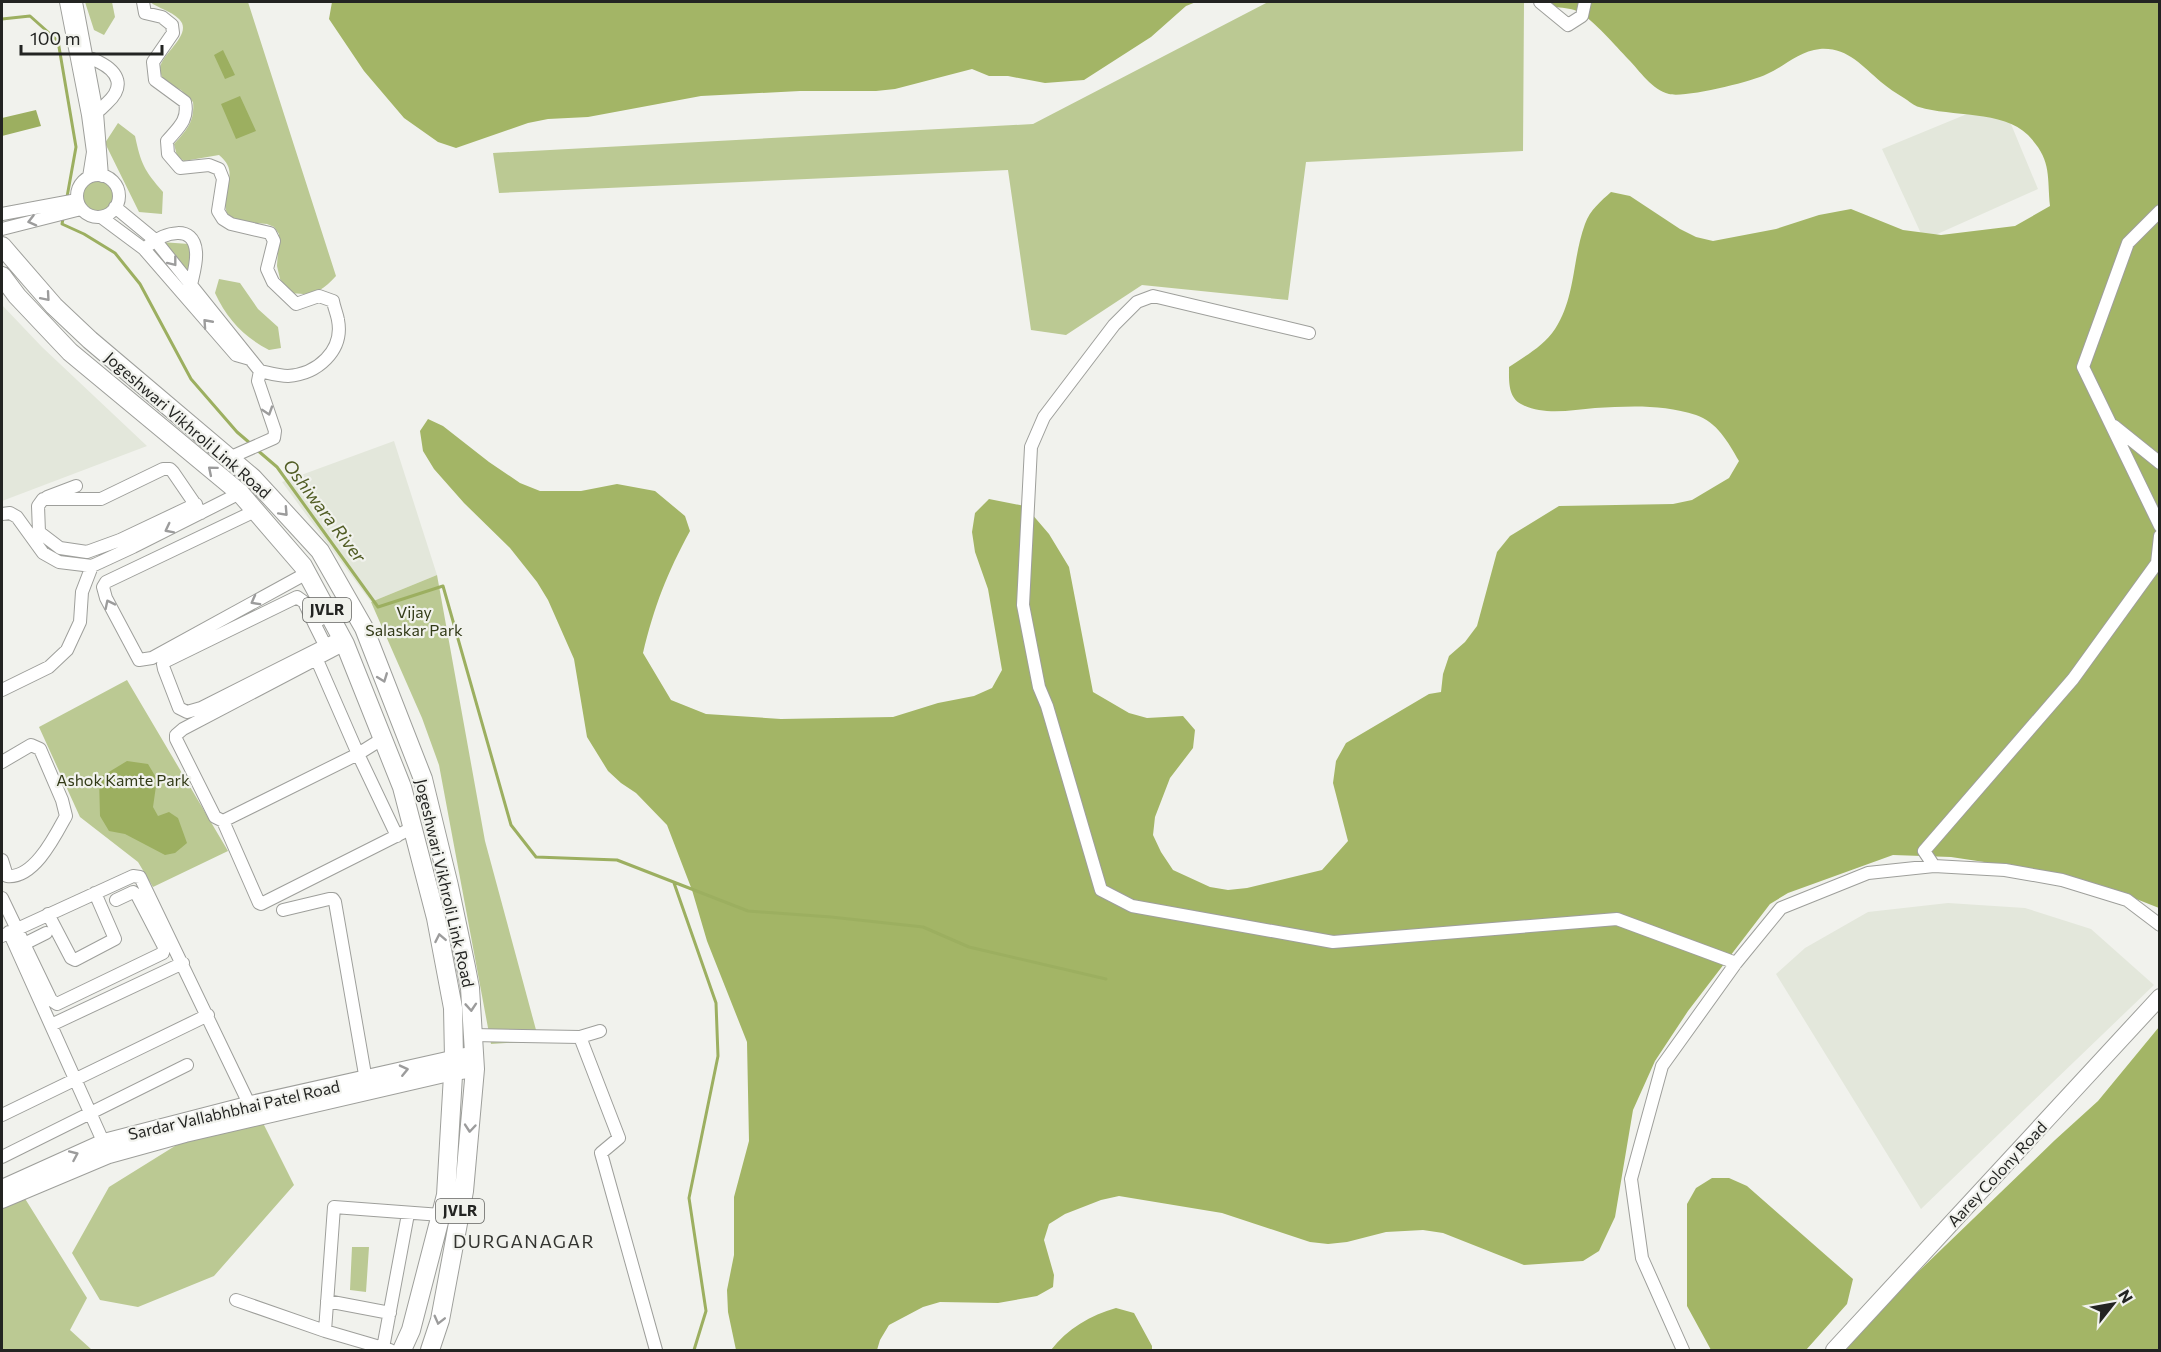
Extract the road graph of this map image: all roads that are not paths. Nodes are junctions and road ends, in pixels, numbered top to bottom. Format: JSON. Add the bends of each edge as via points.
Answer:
{"nodes":[{"id":1,"x":66,"y":2,"type":"edge"},
{"id":2,"x":76,"y":2,"type":"edge"},
{"id":3,"x":142,"y":2,"type":"edge"},
{"id":4,"x":1540,"y":2,"type":"edge"},
{"id":5,"x":1585,"y":2,"type":"edge"},
{"id":6,"x":81,"y":57,"type":"junction"},
{"id":7,"x":92,"y":114,"type":"junction"},
{"id":8,"x":102,"y":176,"type":"junction"},
{"id":9,"x":89,"y":177,"type":"junction"},
{"id":10,"x":71,"y":206,"type":"junction"},
{"id":11,"x":116,"y":207,"type":"junction"},
{"id":12,"x":2160,"y":211,"type":"edge"},
{"id":13,"x":2,"y":214,"type":"edge"},
{"id":14,"x":101,"y":217,"type":"junction"},
{"id":15,"x":2,"y":229,"type":"edge"},
{"id":16,"x":155,"y":240,"type":"junction"},
{"id":17,"x":2,"y":246,"type":"edge"},
{"id":18,"x":144,"y":249,"type":"junction"},
{"id":19,"x":2,"y":276,"type":"edge"},
{"id":20,"x":191,"y":285,"type":"junction"},
{"id":21,"x":181,"y":294,"type":"junction"},
{"id":22,"x":1308,"y":333,"type":"dead end"},
{"id":23,"x":250,"y":359,"type":"junction"},
{"id":24,"x":312,"y":362,"type":"dead end"},
{"id":25,"x":260,"y":371,"type":"junction"},
{"id":26,"x":302,"y":373,"type":"junction"},
{"id":27,"x":2110,"y":422,"type":"junction"},
{"id":28,"x":229,"y":458,"type":"junction"},
{"id":29,"x":2160,"y":463,"type":"edge"},
{"id":30,"x":75,"y":486,"type":"dead end"},
{"id":31,"x":240,"y":493,"type":"junction"},
{"id":32,"x":43,"y":499,"type":"junction"},
{"id":33,"x":198,"y":509,"type":"junction"},
{"id":34,"x":255,"y":511,"type":"junction"},
{"id":35,"x":2,"y":514,"type":"edge"},
{"id":36,"x":2160,"y":526,"type":"edge"},
{"id":37,"x":2160,"y":536,"type":"edge"},
{"id":38,"x":92,"y":566,"type":"junction"},
{"id":39,"x":306,"y":573,"type":"junction"},
{"id":40,"x":321,"y":619,"type":"junction"},
{"id":41,"x":343,"y":640,"type":"junction"},
{"id":42,"x":325,"y":645,"type":"junction"},
{"id":43,"x":317,"y":660,"type":"junction"},
{"id":44,"x":2,"y":690,"type":"edge"},
{"id":45,"x":382,"y":739,"type":"junction"},
{"id":46,"x":358,"y":754,"type":"junction"},
{"id":47,"x":2,"y":762,"type":"edge"},
{"id":48,"x":223,"y":821,"type":"junction"},
{"id":49,"x":405,"y":832,"type":"junction"},
{"id":50,"x":2,"y":860,"type":"edge"},
{"id":51,"x":1934,"y":866,"type":"junction"},
{"id":52,"x":94,"y":893,"type":"junction"},
{"id":53,"x":2,"y":898,"type":"edge"},
{"id":54,"x":116,"y":900,"type":"dead end"},
{"id":55,"x":283,"y":910,"type":"dead end"},
{"id":56,"x":48,"y":914,"type":"junction"},
{"id":57,"x":2160,"y":925,"type":"edge"},
{"id":58,"x":9,"y":932,"type":"edge"},
{"id":59,"x":46,"y":933,"type":"dead end"},
{"id":60,"x":24,"y":944,"type":"junction"},
{"id":61,"x":183,"y":963,"type":"junction"},
{"id":62,"x":1736,"y":963,"type":"junction"},
{"id":63,"x":2160,"y":997,"type":"edge"},
{"id":64,"x":208,"y":1015,"type":"junction"},
{"id":65,"x":51,"y":1025,"type":"junction"},
{"id":66,"x":600,"y":1031,"type":"dead end"},
{"id":67,"x":473,"y":1035,"type":"junction"},
{"id":68,"x":580,"y":1037,"type":"junction"},
{"id":69,"x":475,"y":1062,"type":"junction"},
{"id":70,"x":187,"y":1065,"type":"dead end"},
{"id":71,"x":454,"y":1065,"type":"junction"},
{"id":72,"x":76,"y":1080,"type":"junction"},
{"id":73,"x":367,"y":1086,"type":"junction"},
{"id":74,"x":253,"y":1111,"type":"junction"},
{"id":75,"x":91,"y":1112,"type":"junction"},
{"id":76,"x":2,"y":1115,"type":"edge"},
{"id":77,"x":106,"y":1148,"type":"junction"},
{"id":78,"x":2,"y":1157,"type":"edge"},
{"id":79,"x":2,"y":1188,"type":"edge"},
{"id":80,"x":2,"y":1200,"type":"edge"},
{"id":81,"x":408,"y":1214,"type":"junction"},
{"id":82,"x":441,"y":1215,"type":"junction"},
{"id":83,"x":236,"y":1300,"type":"dead end"},
{"id":84,"x":327,"y":1301,"type":"junction"},
{"id":85,"x":390,"y":1313,"type":"junction"},
{"id":86,"x":325,"y":1331,"type":"junction"},
{"id":87,"x":386,"y":1349,"type":"edge"},
{"id":88,"x":402,"y":1350,"type":"edge"},
{"id":89,"x":430,"y":1350,"type":"edge"},
{"id":90,"x":656,"y":1350,"type":"edge"},
{"id":91,"x":1683,"y":1350,"type":"edge"},
{"id":92,"x":1834,"y":1350,"type":"edge"}],
"edges":[{"from":1,"to":6,"type":"street"},
{"from":2,"to":6,"type":"street"},
{"from":3,"to":26,"type":"street","via":[[145,13],[162,17],[172,25],[173,33],[153,62],[155,80],[185,102],[187,113],[167,141],[168,154],[180,168],[209,165],[219,169],[223,178],[218,211],[231,224],[270,233],[274,241],[267,269],[273,282],[296,304],[319,296],[333,302],[339,322],[337,339],[328,359]]},
{"from":4,"to":5,"type":"street","via":[[1568,25],[1582,16]]},
{"from":6,"to":7,"type":"street"},
{"from":6,"to":7,"type":"street","via":[[109,67],[118,84],[112,99]]},
{"from":7,"to":8,"type":"street"},
{"from":7,"to":9,"type":"street"},
{"from":8,"to":9,"type":"street"},
{"from":8,"to":11,"type":"street","via":[[117,188]]},
{"from":9,"to":10,"type":"street","via":[[80,185]]},
{"from":10,"to":13,"type":"street"},
{"from":10,"to":14,"type":"street","via":[[92,217]]},
{"from":10,"to":15,"type":"street","one_way":true},
{"from":11,"to":14,"type":"street"},
{"from":11,"to":16,"type":"street"},
{"from":12,"to":27,"type":"street","via":[[2128,243],[2083,367]]},
{"from":14,"to":18,"type":"street"},
{"from":16,"to":18,"type":"street"},
{"from":16,"to":20,"type":"street","one_way":true},
{"from":16,"to":20,"type":"street","via":[[180,232],[190,239],[196,253]]},
{"from":17,"to":28,"type":"main road","name":"Jogeshwari Vikhroli Link Road","number":"JVLR","one_way":true,"via":[[54,306],[90,340]]},
{"from":18,"to":21,"type":"street"},
{"from":31,"to":19,"type":"main road","number":"JVLR","one_way":true,"via":[[70,352]]},
{"from":20,"to":21,"type":"street"},
{"from":20,"to":23,"type":"street"},
{"from":23,"to":21,"type":"street","one_way":true,"via":[[236,355]]},
{"from":22,"to":62,"type":"street","via":[[1153,296],[1137,302],[1065,387],[1044,417],[1031,447],[1023,605],[1039,687],[1101,890],[1132,906],[1333,942],[1617,919]]},
{"from":23,"to":25,"type":"street"},
{"from":24,"to":26,"type":"street"},
{"from":25,"to":26,"type":"street","via":[[287,376]]},
{"from":25,"to":28,"type":"street","one_way":true,"via":[[258,381],[275,434],[273,439]]},
{"from":27,"to":29,"type":"street"},
{"from":27,"to":36,"type":"street"},
{"from":28,"to":67,"type":"main road","name":"Jogeshwari Vikhroli Link Road","number":"JVLR","one_way":true,"via":[[253,478],[320,551],[364,628],[423,779],[466,967]]},
{"from":30,"to":32,"type":"street"},
{"from":31,"to":33,"type":"street"},
{"from":31,"to":34,"type":"main road","number":"JVLR"},
{"from":32,"to":33,"type":"street","via":[[100,499],[166,468],[173,472]]},
{"from":32,"to":33,"type":"street","via":[[38,506],[41,536],[60,548],[87,552]]},
{"from":33,"to":38,"type":"street","one_way":true},
{"from":34,"to":39,"type":"main road","number":"JVLR"},
{"from":39,"to":34,"type":"street","one_way":true,"via":[[152,658],[139,660],[106,598],[106,582]]},
{"from":35,"to":38,"type":"street","via":[[17,517],[43,554],[59,562]]},
{"from":37,"to":51,"type":"street","via":[[2157,563],[2073,678],[1924,851]]},
{"from":38,"to":44,"type":"street","via":[[82,592],[80,622],[67,650],[49,667]]},
{"from":39,"to":40,"type":"main road","number":"JVLR"},
{"from":40,"to":41,"type":"main road","number":"JVLR"},
{"from":40,"to":42,"type":"street"},
{"from":40,"to":42,"type":"street","via":[[297,597],[163,664],[179,708],[187,712]]},
{"from":41,"to":42,"type":"street"},
{"from":41,"to":43,"type":"street"},
{"from":41,"to":45,"type":"main road","number":"JVLR"},
{"from":43,"to":46,"type":"street"},
{"from":43,"to":48,"type":"street","via":[[176,735],[215,817]]},
{"from":45,"to":46,"type":"street"},
{"from":45,"to":49,"type":"main road","number":"JVLR","via":[[402,788]]},
{"from":46,"to":48,"type":"street"},
{"from":46,"to":49,"type":"street"},
{"from":47,"to":50,"type":"street","via":[[31,745],[40,749],[66,816],[35,864],[16,877],[7,876]]},
{"from":48,"to":49,"type":"street","via":[[261,904]]},
{"from":71,"to":49,"type":"main road","number":"JVLR","one_way":true,"via":[[453,1008],[436,918]]},
{"from":51,"to":57,"type":"street","via":[[2005,870],[2062,880],[2127,900]]},
{"from":51,"to":62,"type":"street","via":[[1868,873],[1781,908]]},
{"from":52,"to":56,"type":"street"},
{"from":52,"to":56,"type":"street","via":[[115,939],[76,959],[72,959]]},
{"from":52,"to":61,"type":"street","via":[[133,876],[140,877]]},
{"from":53,"to":58,"type":"street"},
{"from":54,"to":60,"type":"street","via":[[133,892],[137,895],[164,947],[162,955],[57,1004],[51,1000]]},
{"from":55,"to":73,"type":"street","via":[[329,899],[335,902]]},
{"from":56,"to":58,"type":"street"},
{"from":58,"to":60,"type":"street"},
{"from":58,"to":65,"type":"street"},
{"from":59,"to":60,"type":"street"},
{"from":61,"to":64,"type":"street"},
{"from":61,"to":65,"type":"street"},
{"from":62,"to":91,"type":"street","via":[[1662,1066],[1631,1179],[1642,1258]]},
{"from":63,"to":92,"type":"main road","name":"Aarey Colony Road"},
{"from":64,"to":72,"type":"street"},
{"from":64,"to":74,"type":"street"},
{"from":65,"to":72,"type":"street"},
{"from":66,"to":68,"type":"street"},
{"from":67,"to":68,"type":"street"},
{"from":67,"to":69,"type":"main road","name":"Jogeshwari Vikhroli Link Road","number":"JVLR"},
{"from":68,"to":90,"type":"street","via":[[619,1138],[601,1153]]},
{"from":69,"to":71,"type":"main road","name":"Sardar Vallabhbhai Patel Road"},
{"from":69,"to":89,"type":"main road","name":"Jogeshwari Vikhroli Link Road","number":"JVLR","one_way":true,"via":[[464,1191],[440,1320]]},
{"from":70,"to":75,"type":"street"},
{"from":71,"to":73,"type":"main road","name":"Sardar Vallabhbhai Patel Road"},
{"from":71,"to":82,"type":"main road","number":"JVLR","via":[[446,1195]]},
{"from":72,"to":75,"type":"street"},
{"from":72,"to":76,"type":"street"},
{"from":73,"to":74,"type":"main road","name":"Sardar Vallabhbhai Patel Road"},
{"from":74,"to":77,"type":"main road","name":"Sardar Vallabhbhai Patel Road","via":[[185,1134]]},
{"from":75,"to":77,"type":"street"},
{"from":75,"to":78,"type":"street"},
{"from":79,"to":77,"type":"main road","name":"Sardar Vallabhbhai Patel Road","one_way":true},
{"from":77,"to":80,"type":"main road","name":"Sardar Vallabhbhai Patel Road"},
{"from":81,"to":82,"type":"street"},
{"from":81,"to":84,"type":"street","via":[[334,1207]]},
{"from":81,"to":85,"type":"street"},
{"from":82,"to":88,"type":"main road","number":"JVLR","via":[[411,1330]]},
{"from":83,"to":86,"type":"street"},
{"from":84,"to":85,"type":"street"},
{"from":84,"to":86,"type":"street"},
{"from":85,"to":87,"type":"street"},
{"from":86,"to":87,"type":"street"}]}
